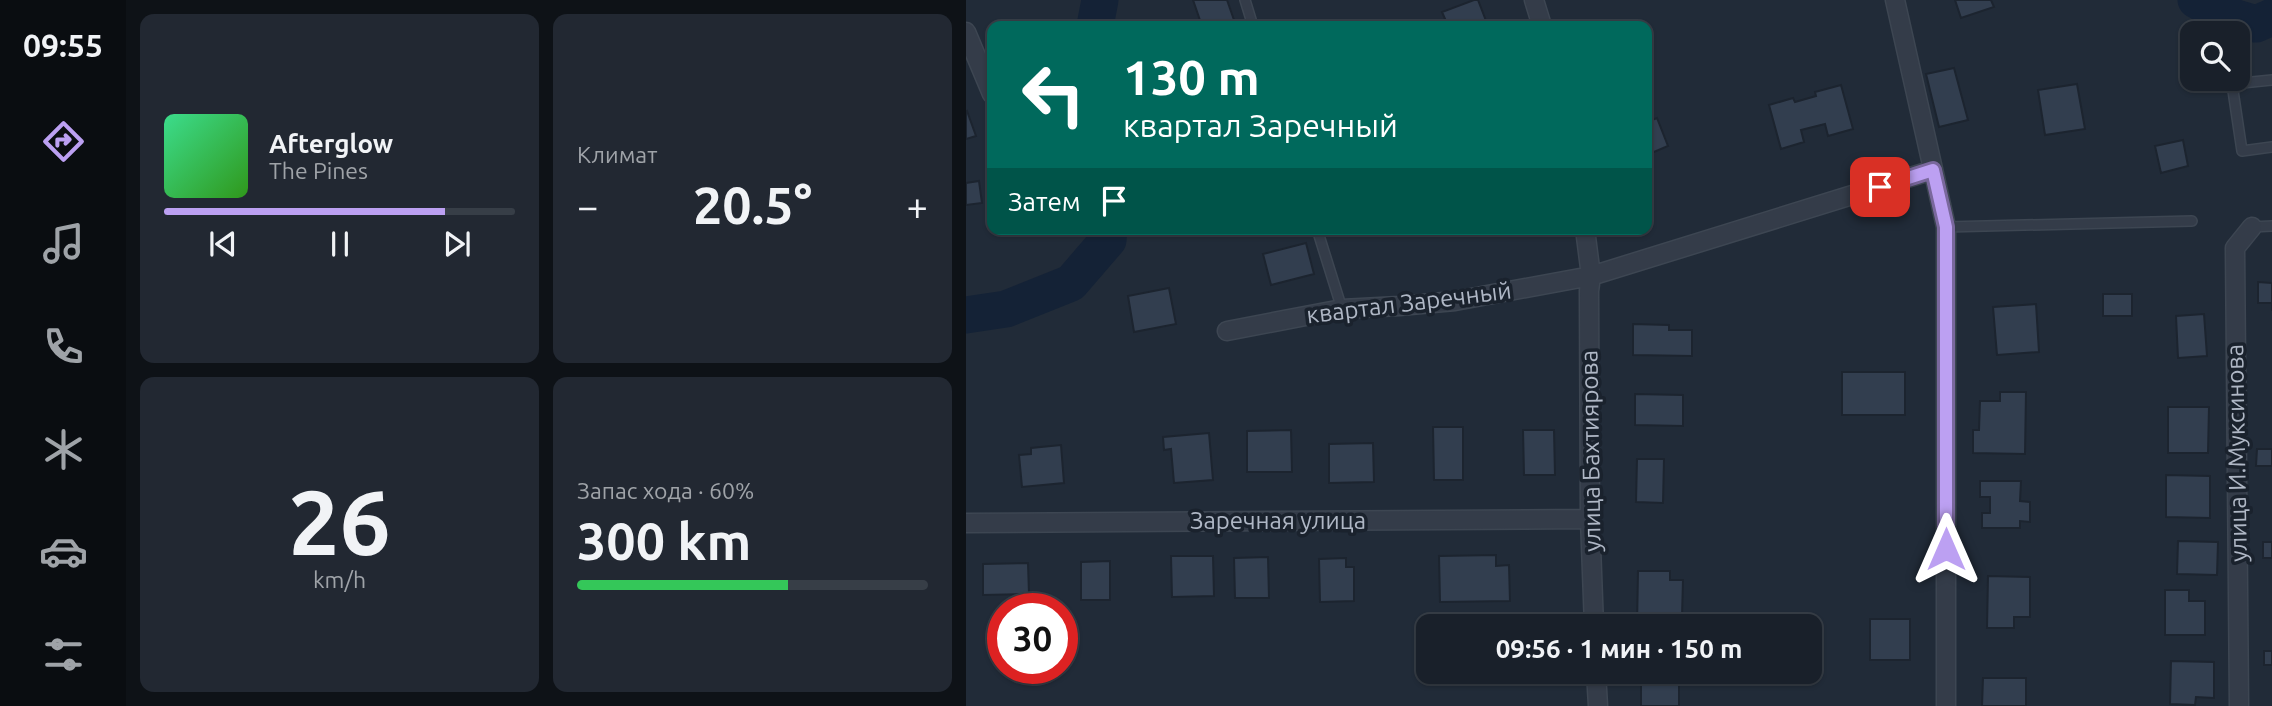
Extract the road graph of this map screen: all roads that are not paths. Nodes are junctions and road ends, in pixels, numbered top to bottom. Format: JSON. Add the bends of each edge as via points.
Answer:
{"nodes":[{"id":1,"x":1245,"y":0,"type":"edge"},
{"id":2,"x":1534,"y":0,"type":"edge"},
{"id":3,"x":1895,"y":0,"type":"edge"},
{"id":4,"x":1251,"y":21,"type":"edge"},
{"id":5,"x":1540,"y":21,"type":"edge"},
{"id":6,"x":966,"y":32,"type":"edge"},
{"id":7,"x":2272,"y":80,"type":"edge"},
{"id":8,"x":987,"y":82,"type":"edge"},
{"id":9,"x":2272,"y":147,"type":"edge"},
{"id":10,"x":1933,"y":170,"type":"junction"},
{"id":11,"x":2192,"y":221,"type":"dead end"},
{"id":12,"x":2272,"y":226,"type":"edge"},
{"id":13,"x":1946,"y":227,"type":"junction"},
{"id":14,"x":2252,"y":227,"type":"joint"},
{"id":15,"x":1319,"y":235,"type":"edge"},
{"id":16,"x":1586,"y":235,"type":"edge"},
{"id":17,"x":1591,"y":276,"type":"junction"},
{"id":18,"x":1342,"y":309,"type":"junction"},
{"id":19,"x":1227,"y":331,"type":"dead end"},
{"id":20,"x":1590,"y":519,"type":"junction"},
{"id":21,"x":966,"y":523,"type":"edge"},
{"id":22,"x":1594,"y":614,"type":"edge"},
{"id":23,"x":1597,"y":684,"type":"edge"},
{"id":24,"x":1598,"y":706,"type":"edge"},
{"id":25,"x":1946,"y":706,"type":"edge"},
{"id":26,"x":2239,"y":706,"type":"edge"}],
"edges":[{"from":1,"to":4,"type":"lane"},
{"from":2,"to":5,"type":"street"},
{"from":3,"to":10,"type":"street"},
{"from":6,"to":8,"type":"street"},
{"from":7,"to":9,"type":"lane","via":[[2232,84],[2242,150]]},
{"from":10,"to":13,"type":"street"},
{"from":10,"to":17,"type":"street","name":"квартал Заречный"},
{"from":11,"to":13,"type":"lane"},
{"from":12,"to":14,"type":"lane","name":"улица И.Муксинова"},
{"from":13,"to":25,"type":"street"},
{"from":14,"to":26,"type":"street","name":"улица И.Муксинова","via":[[2235,248]]},
{"from":15,"to":18,"type":"lane"},
{"from":16,"to":17,"type":"street"},
{"from":17,"to":18,"type":"street","name":"квартал Заречный","via":[[1455,301]]},
{"from":17,"to":20,"type":"street","name":"улица Бахтиярова"},
{"from":18,"to":19,"type":"street","name":"квартал Заречный"},
{"from":20,"to":21,"type":"street","name":"Заречная улица"},
{"from":20,"to":22,"type":"street","name":"улица Бахтиярова"},
{"from":23,"to":24,"type":"street"}]}
